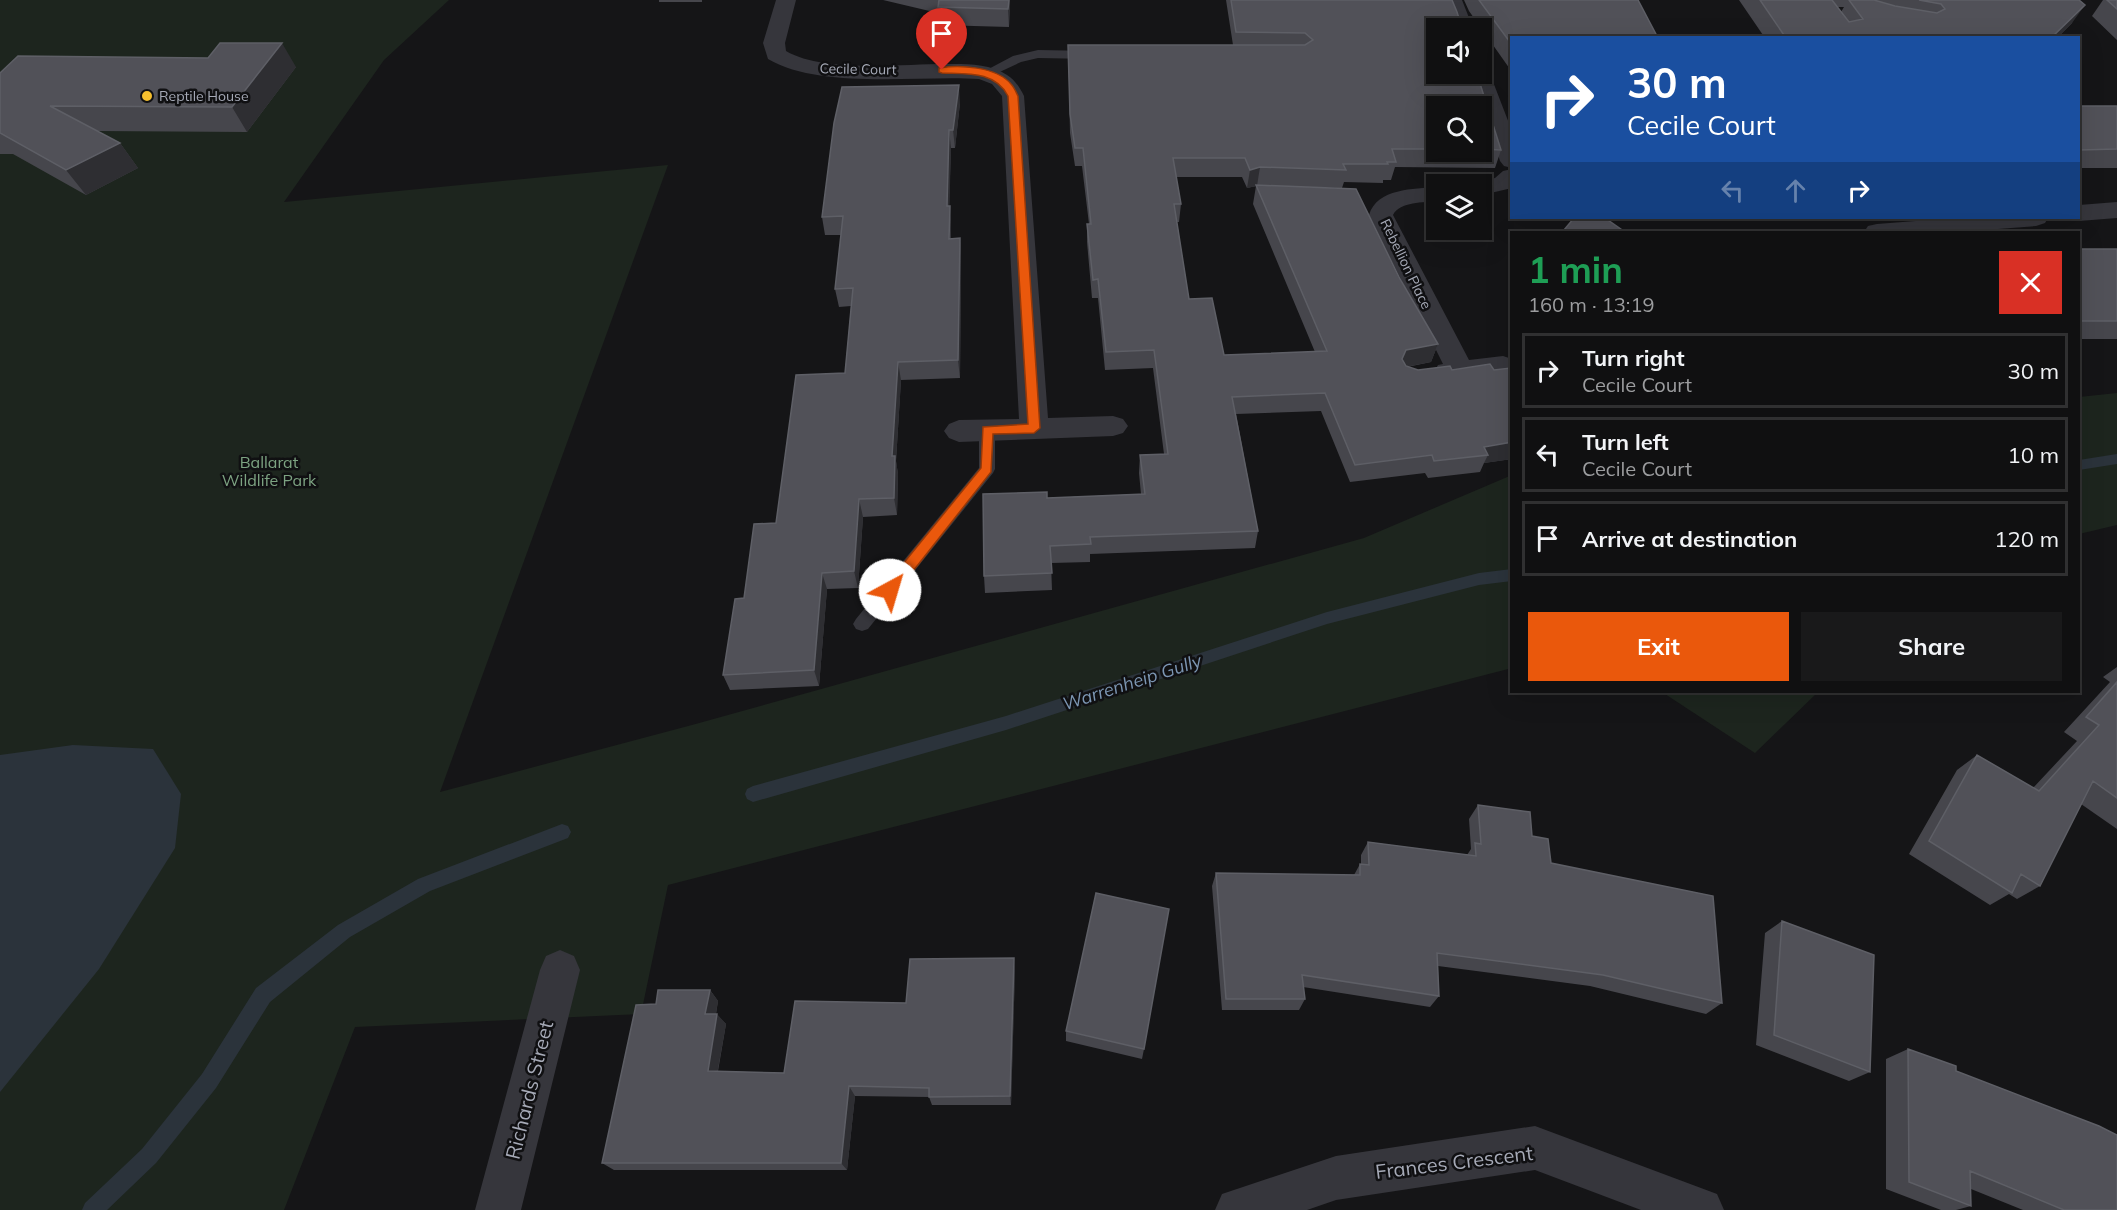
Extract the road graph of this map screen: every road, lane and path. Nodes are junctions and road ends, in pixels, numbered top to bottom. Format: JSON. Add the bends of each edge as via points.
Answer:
{"nodes":[{"id":1,"x":786,"y":0,"type":"edge"},
{"id":2,"x":1452,"y":0,"type":"edge"},
{"id":3,"x":1459,"y":18,"type":"edge"},
{"id":4,"x":1107,"y":55,"type":"edge"},
{"id":5,"x":987,"y":73,"type":"junction"},
{"id":6,"x":1484,"y":84,"type":"edge"},
{"id":7,"x":1506,"y":127,"type":"edge"},
{"id":8,"x":1510,"y":150,"type":"edge"},
{"id":9,"x":1510,"y":178,"type":"edge"},
{"id":10,"x":1492,"y":186,"type":"edge"},
{"id":11,"x":1426,"y":196,"type":"edge"},
{"id":12,"x":1368,"y":198,"type":"dead end"},
{"id":13,"x":1402,"y":199,"type":"junction"},
{"id":14,"x":2117,"y":210,"type":"edge"},
{"id":15,"x":2080,"y":213,"type":"edge"},
{"id":16,"x":2025,"y":219,"type":"edge"},
{"id":17,"x":1888,"y":231,"type":"edge"},
{"id":18,"x":1503,"y":366,"type":"edge"},
{"id":19,"x":1460,"y":370,"type":"junction"},
{"id":20,"x":1421,"y":375,"type":"edge"},
{"id":21,"x":1113,"y":426,"type":"dead end"},
{"id":22,"x":1034,"y":428,"type":"junction"},
{"id":23,"x":973,"y":431,"type":"joint"},
{"id":24,"x":862,"y":624,"type":"dead end"},
{"id":25,"x":560,"y":970,"type":"dead end"},
{"id":26,"x":498,"y":1210,"type":"edge"},
{"id":27,"x":1238,"y":1210,"type":"edge"},
{"id":28,"x":1701,"y":1210,"type":"edge"}],
"edges":[{"from":1,"to":5,"type":"street","name":"Cecile Court","via":[[774,43],[776,54],[792,64],[830,70]]},
{"from":2,"to":3,"type":"street"},
{"from":4,"to":5,"type":"lane","via":[[1038,54]]},
{"from":5,"to":22,"type":"street","via":[[1004,81],[1013,96]]},
{"from":6,"to":7,"type":"street"},
{"from":7,"to":8,"type":"street"},
{"from":9,"to":10,"type":"street"},
{"from":11,"to":13,"type":"street","name":"Rebellion Place"},
{"from":12,"to":13,"type":"street"},
{"from":13,"to":19,"type":"street","name":"Rebellion Place","via":[[1384,206],[1383,220]]},
{"from":14,"to":15,"type":"street"},
{"from":16,"to":17,"type":"street"},
{"from":18,"to":19,"type":"street"},
{"from":19,"to":20,"type":"street"},
{"from":21,"to":22,"type":"street"},
{"from":22,"to":23,"type":"street"},
{"from":23,"to":24,"type":"lane","via":[[987,469]]},
{"from":25,"to":26,"type":"street","name":"Richards Street"},
{"from":27,"to":28,"type":"street","name":"Frances Crescent","via":[[1336,1178],[1536,1148]]}]}
